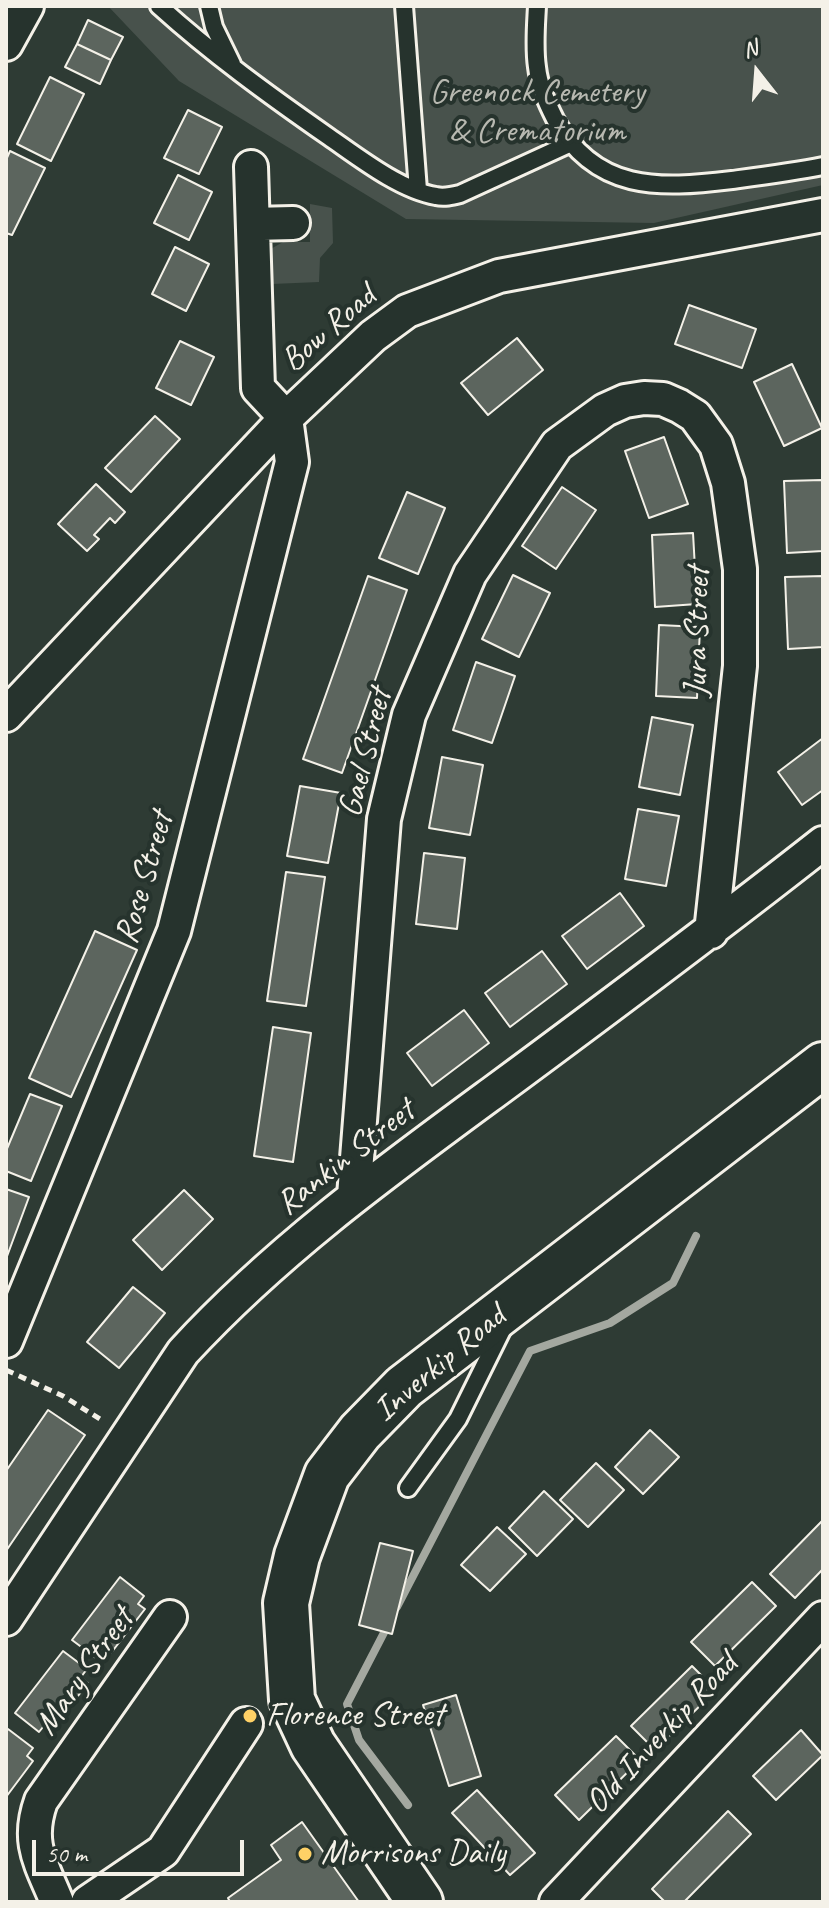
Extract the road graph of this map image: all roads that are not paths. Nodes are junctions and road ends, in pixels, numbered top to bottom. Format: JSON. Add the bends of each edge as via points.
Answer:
{"nodes":[{"id":1,"x":27,"y":6,"type":"edge"},
{"id":2,"x":159,"y":6,"type":"edge"},
{"id":3,"x":209,"y":6,"type":"edge"},
{"id":4,"x":404,"y":6,"type":"edge"},
{"id":5,"x":537,"y":6,"type":"edge"},
{"id":6,"x":6,"y":44,"type":"edge"},
{"id":7,"x":234,"y":68,"type":"junction"},
{"id":8,"x":569,"y":144,"type":"junction"},
{"id":9,"x":823,"y":166,"type":"edge"},
{"id":10,"x":251,"y":167,"type":"dead end"},
{"id":11,"x":418,"y":190,"type":"junction"},
{"id":12,"x":823,"y":215,"type":"edge"},
{"id":13,"x":293,"y":223,"type":"dead end"},
{"id":14,"x":253,"y":224,"type":"junction"},
{"id":15,"x":625,"y":401,"type":"joint"},
{"id":16,"x":286,"y":418,"type":"junction"},
{"id":17,"x":6,"y":715,"type":"edge"},
{"id":18,"x":823,"y":843,"type":"edge"},
{"id":19,"x":711,"y":932,"type":"junction"},
{"id":20,"x":823,"y":1065,"type":"edge"},
{"id":21,"x":354,"y":1196,"type":"junction"},
{"id":22,"x":517,"y":1300,"type":"junction"},
{"id":23,"x":6,"y":1341,"type":"edge"},
{"id":24,"x":408,"y":1488,"type":"dead end"},
{"id":25,"x":170,"y":1617,"type":"dead end"},
{"id":26,"x":823,"y":1618,"type":"edge"},
{"id":27,"x":6,"y":1619,"type":"edge"},
{"id":28,"x":246,"y":1724,"type":"dead end"},
{"id":29,"x":57,"y":1902,"type":"edge"},
{"id":30,"x":88,"y":1902,"type":"edge"},
{"id":31,"x":420,"y":1902,"type":"edge"},
{"id":32,"x":556,"y":1902,"type":"edge"}],
"edges":[{"from":1,"to":6,"type":"street"},
{"from":2,"to":7,"type":"lane"},
{"from":3,"to":7,"type":"lane"},
{"from":4,"to":11,"type":"lane"},
{"from":5,"to":8,"type":"lane","via":[[540,83]]},
{"from":7,"to":11,"type":"lane","via":[[367,163]]},
{"from":8,"to":9,"type":"lane","via":[[595,165],[655,186]]},
{"from":8,"to":11,"type":"lane","via":[[460,194],[436,196]]},
{"from":10,"to":14,"type":"street"},
{"from":12,"to":16,"type":"street","name":"Bow Road","via":[[499,276],[449,293],[407,311],[373,336]]},
{"from":13,"to":14,"type":"street"},
{"from":14,"to":16,"type":"street","via":[[258,388]]},
{"from":15,"to":19,"type":"street","name":"Jura Street","via":[[663,399],[695,416],[716,445],[728,483],[740,569],[740,666]]},
{"from":15,"to":21,"type":"street","name":"Gael Street","via":[[557,445],[470,574],[409,715],[384,819]]},
{"from":16,"to":17,"type":"street","name":"Bow Road"},
{"from":16,"to":23,"type":"street","name":"Rose Street","via":[[292,462],[174,931]]},
{"from":18,"to":19,"type":"street","name":"Rankin Street"},
{"from":19,"to":21,"type":"street","name":"Rankin Street"},
{"from":20,"to":22,"type":"highway","name":"Inverkip Road"},
{"from":21,"to":27,"type":"street","name":"Rankin Street","via":[[218,1314],[183,1352]]},
{"from":22,"to":24,"type":"lane","via":[[458,1419]]},
{"from":22,"to":31,"type":"highway","name":"Inverkip Road","via":[[404,1387],[327,1475],[286,1603],[292,1700],[313,1745]]},
{"from":25,"to":29,"type":"street","name":"Mary Street","via":[[41,1801],[33,1841]]},
{"from":26,"to":32,"type":"street","name":"Old Inverkip Road"},
{"from":28,"to":30,"type":"street","via":[[163,1851]]}]}
